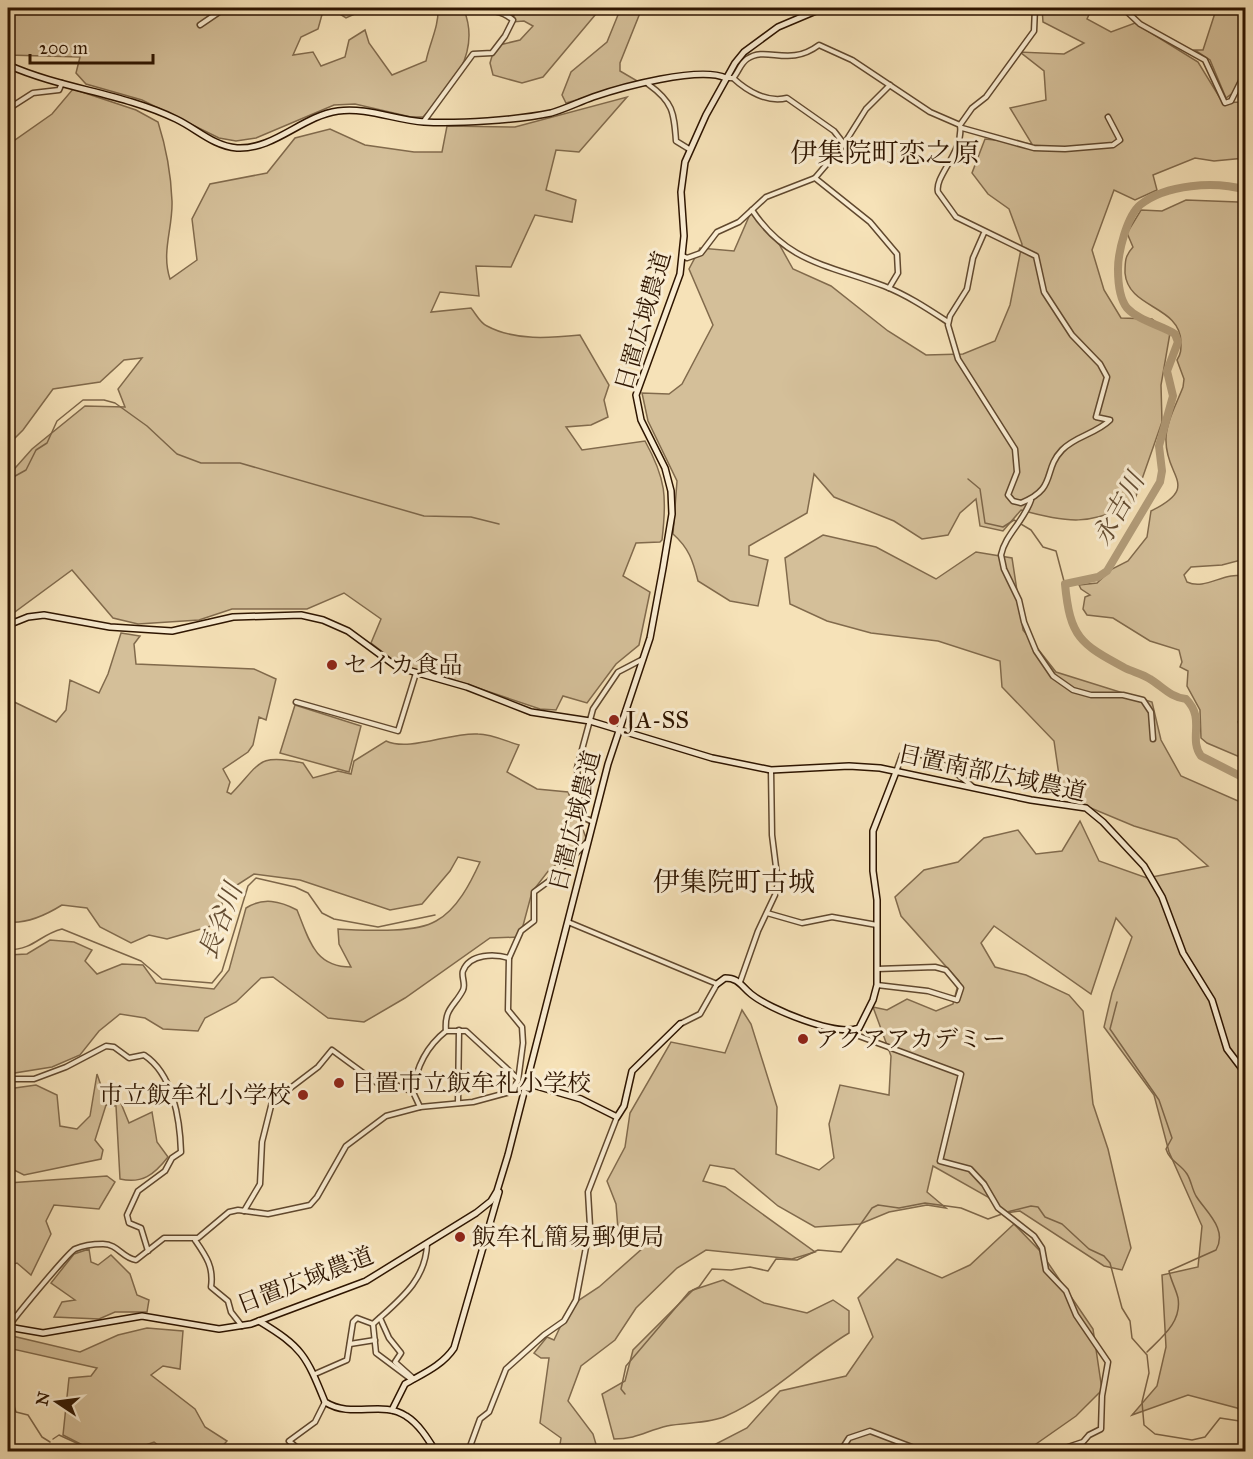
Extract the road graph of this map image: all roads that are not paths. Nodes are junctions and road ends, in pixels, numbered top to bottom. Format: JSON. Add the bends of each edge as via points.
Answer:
{"nodes":[{"id":1,"x":225,"y":8,"type":"edge"},
{"id":2,"x":451,"y":8,"type":"edge"},
{"id":3,"x":823,"y":8,"type":"edge"},
{"id":4,"x":1035,"y":8,"type":"edge"},
{"id":5,"x":1123,"y":8,"type":"edge"},
{"id":6,"x":200,"y":25,"type":"dead end"},
{"id":7,"x":8,"y":65,"type":"edge"},
{"id":8,"x":1245,"y":71,"type":"edge"},
{"id":9,"x":730,"y":78,"type":"junction"},
{"id":10,"x":62,"y":83,"type":"junction"},
{"id":11,"x":648,"y":84,"type":"junction"},
{"id":12,"x":890,"y":85,"type":"junction"},
{"id":13,"x":8,"y":108,"type":"edge"},
{"id":14,"x":1108,"y":117,"type":"dead end"},
{"id":15,"x":424,"y":122,"type":"junction"},
{"id":16,"x":961,"y":126,"type":"junction"},
{"id":17,"x":844,"y":144,"type":"junction"},
{"id":18,"x":689,"y":149,"type":"junction"},
{"id":19,"x":814,"y":178,"type":"junction"},
{"id":20,"x":752,"y":210,"type":"junction"},
{"id":21,"x":984,"y":233,"type":"junction"},
{"id":22,"x":683,"y":256,"type":"junction"},
{"id":23,"x":889,"y":288,"type":"junction"},
{"id":24,"x":948,"y":322,"type":"junction"},
{"id":25,"x":1031,"y":499,"type":"junction"},
{"id":26,"x":8,"y":625,"type":"edge"},
{"id":27,"x":644,"y":658,"type":"junction"},
{"id":28,"x":416,"y":673,"type":"junction"},
{"id":29,"x":296,"y":702,"type":"dead end"},
{"id":30,"x":1245,"y":716,"type":"edge"},
{"id":31,"x":590,"y":721,"type":"junction"},
{"id":32,"x":619,"y":730,"type":"junction"},
{"id":33,"x":1245,"y":731,"type":"edge"},
{"id":34,"x":1153,"y":739,"type":"dead end"},
{"id":35,"x":771,"y":770,"type":"junction"},
{"id":36,"x":896,"y":772,"type":"junction"},
{"id":37,"x":973,"y":788,"type":"junction"},
{"id":38,"x":592,"y":822,"type":"junction"},
{"id":39,"x":588,"y":842,"type":"junction"},
{"id":40,"x":767,"y":913,"type":"junction"},
{"id":41,"x":568,"y":922,"type":"junction"},
{"id":42,"x":877,"y":925,"type":"junction"},
{"id":43,"x":509,"y":958,"type":"junction"},
{"id":44,"x":877,"y":969,"type":"junction"},
{"id":45,"x":740,"y":982,"type":"junction"},
{"id":46,"x":717,"y":984,"type":"junction"},
{"id":47,"x":877,"y":985,"type":"junction"},
{"id":48,"x":680,"y":1024,"type":"joint"},
{"id":49,"x":459,"y":1030,"type":"junction"},
{"id":50,"x":446,"y":1031,"type":"junction"},
{"id":51,"x":848,"y":1032,"type":"junction"},
{"id":52,"x":1245,"y":1074,"type":"edge"},
{"id":53,"x":8,"y":1079,"type":"edge"},
{"id":54,"x":518,"y":1080,"type":"junction"},
{"id":55,"x":526,"y":1083,"type":"junction"},
{"id":56,"x":413,"y":1092,"type":"junction"},
{"id":57,"x":458,"y":1103,"type":"junction"},
{"id":58,"x":420,"y":1107,"type":"junction"},
{"id":59,"x":617,"y":1117,"type":"junction"},
{"id":60,"x":493,"y":1203,"type":"junction"},
{"id":61,"x":244,"y":1211,"type":"junction"},
{"id":62,"x":195,"y":1240,"type":"junction"},
{"id":63,"x":427,"y":1243,"type":"junction"},
{"id":64,"x":148,"y":1251,"type":"junction"},
{"id":65,"x":380,"y":1318,"type":"junction"},
{"id":66,"x":259,"y":1321,"type":"junction"},
{"id":67,"x":373,"y":1324,"type":"junction"},
{"id":68,"x":242,"y":1326,"type":"junction"},
{"id":69,"x":8,"y":1327,"type":"edge"},
{"id":70,"x":375,"y":1340,"type":"junction"},
{"id":71,"x":350,"y":1344,"type":"junction"},
{"id":72,"x":315,"y":1374,"type":"junction"},
{"id":73,"x":414,"y":1380,"type":"junction"},
{"id":74,"x":325,"y":1401,"type":"junction"},
{"id":75,"x":392,"y":1410,"type":"junction"},
{"id":76,"x":302,"y":1452,"type":"edge"},
{"id":77,"x":436,"y":1452,"type":"edge"},
{"id":78,"x":468,"y":1452,"type":"edge"},
{"id":79,"x":840,"y":1452,"type":"edge"},
{"id":80,"x":925,"y":1452,"type":"edge"},
{"id":81,"x":1005,"y":1452,"type":"edge"},
{"id":82,"x":1015,"y":1452,"type":"edge"},
{"id":83,"x":1053,"y":1452,"type":"edge"}],
"edges":[{"from":1,"to":6,"type":"street"},
{"from":2,"to":15,"type":"street","via":[[488,9],[513,20],[492,53],[472,55]]},
{"from":3,"to":9,"type":"street","name":"日置広域農道","via":[[762,37],[744,52]]},
{"from":4,"to":16,"type":"street","via":[[1034,31]]},
{"from":5,"to":8,"type":"street","via":[[1140,24],[1205,60],[1226,103]]},
{"from":7,"to":10,"type":"street"},
{"from":9,"to":11,"type":"street","via":[[696,73]]},
{"from":9,"to":12,"type":"street","via":[[751,57],[798,57],[819,45],[852,60]]},
{"from":9,"to":17,"type":"street","via":[[761,96],[787,98],[834,131]]},
{"from":9,"to":18,"type":"street","name":"日置広域農道"},
{"from":10,"to":13,"type":"street","via":[[59,90],[33,93]]},
{"from":10,"to":15,"type":"street","via":[[157,111],[215,142],[236,148],[261,144],[340,111]]},
{"from":11,"to":15,"type":"street","via":[[596,96],[552,112]]},
{"from":11,"to":18,"type":"street","via":[[664,96],[674,116],[676,141]]},
{"from":12,"to":16,"type":"street","via":[[930,112]]},
{"from":12,"to":17,"type":"street","via":[[867,109]]},
{"from":14,"to":16,"type":"street","via":[[1120,140],[1113,145],[1065,149],[1034,148]]},
{"from":16,"to":21,"type":"street","via":[[957,149],[937,188],[956,217]]},
{"from":17,"to":19,"type":"street"},
{"from":18,"to":22,"type":"street","name":"日置広域農道","via":[[682,174]]},
{"from":19,"to":20,"type":"street","via":[[780,189]]},
{"from":19,"to":23,"type":"street","via":[[844,198],[897,254],[898,273]]},
{"from":20,"to":22,"type":"street","via":[[739,222],[717,232],[701,253]]},
{"from":20,"to":23,"type":"street","via":[[771,235],[809,261]]},
{"from":21,"to":24,"type":"street","via":[[973,258],[967,289]]},
{"from":21,"to":25,"type":"street","via":[[1036,256],[1044,292],[1072,335],[1107,377],[1096,417],[1110,420],[1061,451],[1048,484]]},
{"from":22,"to":27,"type":"street","name":"日置広域農道","via":[[675,292],[636,395],[641,420],[669,481],[672,503]]},
{"from":23,"to":24,"type":"street"},
{"from":24,"to":25,"type":"street","via":[[958,359],[1015,449],[1017,472],[1008,497],[1021,503]]},
{"from":25,"to":34,"type":"street","via":[[1001,555],[1036,651],[1053,676],[1068,688],[1091,695],[1123,695],[1143,700],[1151,712]]},
{"from":26,"to":28,"type":"street","name":"日置南部広域農道","via":[[44,615],[110,627],[172,631],[233,617],[301,615],[341,627],[391,665]]},
{"from":27,"to":31,"type":"street","via":[[618,672],[595,705]]},
{"from":27,"to":32,"type":"street","name":"日置広域農道"},
{"from":28,"to":29,"type":"street","via":[[398,731]]},
{"from":28,"to":31,"type":"street","name":"日置南部広域農道","via":[[467,687],[531,712]]},
{"from":30,"to":33,"type":"street","via":[[1241,722]]},
{"from":31,"to":32,"type":"street","name":"日置南部広域農道"},
{"from":31,"to":38,"type":"street","via":[[576,772],[581,816]]},
{"from":32,"to":35,"type":"street","name":"日置南部広域農道","via":[[712,758]]},
{"from":32,"to":38,"type":"street","name":"日置広域農道"},
{"from":35,"to":36,"type":"street","name":"日置南部広域農道","via":[[849,766]]},
{"from":35,"to":40,"type":"street","via":[[778,883]]},
{"from":36,"to":37,"type":"street","name":"日置南部広域農道"},
{"from":36,"to":37,"type":"street","via":[[902,755],[916,754],[957,773]]},
{"from":36,"to":42,"type":"street","via":[[873,831]]},
{"from":37,"to":52,"type":"street","name":"日置南部広域農道","via":[[1086,808],[1103,822],[1144,866],[1162,897],[1179,944],[1212,1000],[1227,1049]]},
{"from":38,"to":39,"type":"street","name":"日置広域農道"},
{"from":39,"to":41,"type":"street","name":"日置広域農道"},
{"from":39,"to":43,"type":"street","via":[[534,892],[534,921],[521,931]]},
{"from":40,"to":42,"type":"street","via":[[802,923],[832,917]]},
{"from":40,"to":45,"type":"street"},
{"from":41,"to":46,"type":"street"},
{"from":41,"to":55,"type":"street","name":"日置広域農道"},
{"from":42,"to":44,"type":"street"},
{"from":43,"to":50,"type":"street","via":[[490,955],[468,965],[463,971],[463,990],[445,1017]]},
{"from":43,"to":54,"type":"street","via":[[508,1010],[522,1027]]},
{"from":44,"to":47,"type":"street"},
{"from":44,"to":47,"type":"street","via":[[935,967],[946,970],[961,988],[957,1000],[928,991]]},
{"from":45,"to":46,"type":"street","via":[[724,978]]},
{"from":45,"to":51,"type":"street","via":[[751,994],[787,1012]]},
{"from":46,"to":48,"type":"street","via":[[700,1014]]},
{"from":47,"to":51,"type":"street","via":[[859,1028]]},
{"from":48,"to":59,"type":"street","via":[[632,1071],[624,1106]]},
{"from":49,"to":50,"type":"street"},
{"from":49,"to":54,"type":"street","via":[[466,1031]]},
{"from":49,"to":57,"type":"street"},
{"from":50,"to":56,"type":"street","via":[[421,1062]]},
{"from":51,"to":83,"type":"street","via":[[961,1074],[940,1161],[970,1169],[998,1208],[1034,1236],[1042,1248],[1046,1270],[1066,1291],[1077,1316],[1105,1355],[1109,1368],[1102,1396],[1101,1429],[1083,1442]]},
{"from":53,"to":64,"type":"street","via":[[34,1078],[106,1046],[129,1058],[144,1055],[153,1061],[172,1098],[181,1152],[138,1191],[127,1215],[129,1223],[141,1228]]},
{"from":54,"to":55,"type":"street"},
{"from":54,"to":57,"type":"street","via":[[507,1093]]},
{"from":55,"to":59,"type":"street","via":[[581,1099]]},
{"from":55,"to":60,"type":"street","name":"日置広域農道"},
{"from":56,"to":58,"type":"street"},
{"from":56,"to":61,"type":"street","via":[[377,1083],[332,1050],[272,1102],[262,1142],[260,1184]]},
{"from":57,"to":58,"type":"street"},
{"from":58,"to":61,"type":"street","via":[[386,1116],[355,1137],[310,1205],[267,1214]]},
{"from":59,"to":78,"type":"street","via":[[588,1192],[590,1226],[576,1300],[564,1321],[506,1369]]},
{"from":60,"to":63,"type":"street","name":"日置広域農道"},
{"from":60,"to":73,"type":"street","name":"日置広域農道","via":[[454,1348],[449,1356]]},
{"from":61,"to":62,"type":"street","via":[[225,1214]]},
{"from":62,"to":64,"type":"street","via":[[168,1237]]},
{"from":62,"to":68,"type":"street","via":[[213,1272],[211,1287],[228,1301]]},
{"from":63,"to":65,"type":"street","via":[[423,1268],[410,1290]]},
{"from":63,"to":66,"type":"street","name":"日置広域農道","via":[[356,1285]]},
{"from":64,"to":69,"type":"street","via":[[136,1260],[110,1245],[76,1249]]},
{"from":65,"to":67,"type":"street"},
{"from":65,"to":73,"type":"street","via":[[401,1353],[395,1362]]},
{"from":66,"to":68,"type":"street","name":"日置広域農道"},
{"from":66,"to":72,"type":"street","via":[[292,1342]]},
{"from":67,"to":70,"type":"street"},
{"from":67,"to":71,"type":"street","via":[[357,1318],[352,1322]]},
{"from":68,"to":69,"type":"street","name":"日置広域農道","via":[[206,1328],[142,1316],[54,1332]]},
{"from":70,"to":71,"type":"street"},
{"from":70,"to":73,"type":"street","via":[[376,1353]]},
{"from":71,"to":72,"type":"street","via":[[347,1360]]},
{"from":72,"to":74,"type":"street"},
{"from":73,"to":75,"type":"street","name":"日置広域農道","via":[[400,1391]]},
{"from":74,"to":75,"type":"street","via":[[346,1411]]},
{"from":74,"to":76,"type":"street","via":[[315,1422],[290,1441]]},
{"from":75,"to":77,"type":"street","via":[[412,1420]]},
{"from":79,"to":80,"type":"street","via":[[849,1438],[870,1431]]},
{"from":81,"to":82,"type":"street"}]}
